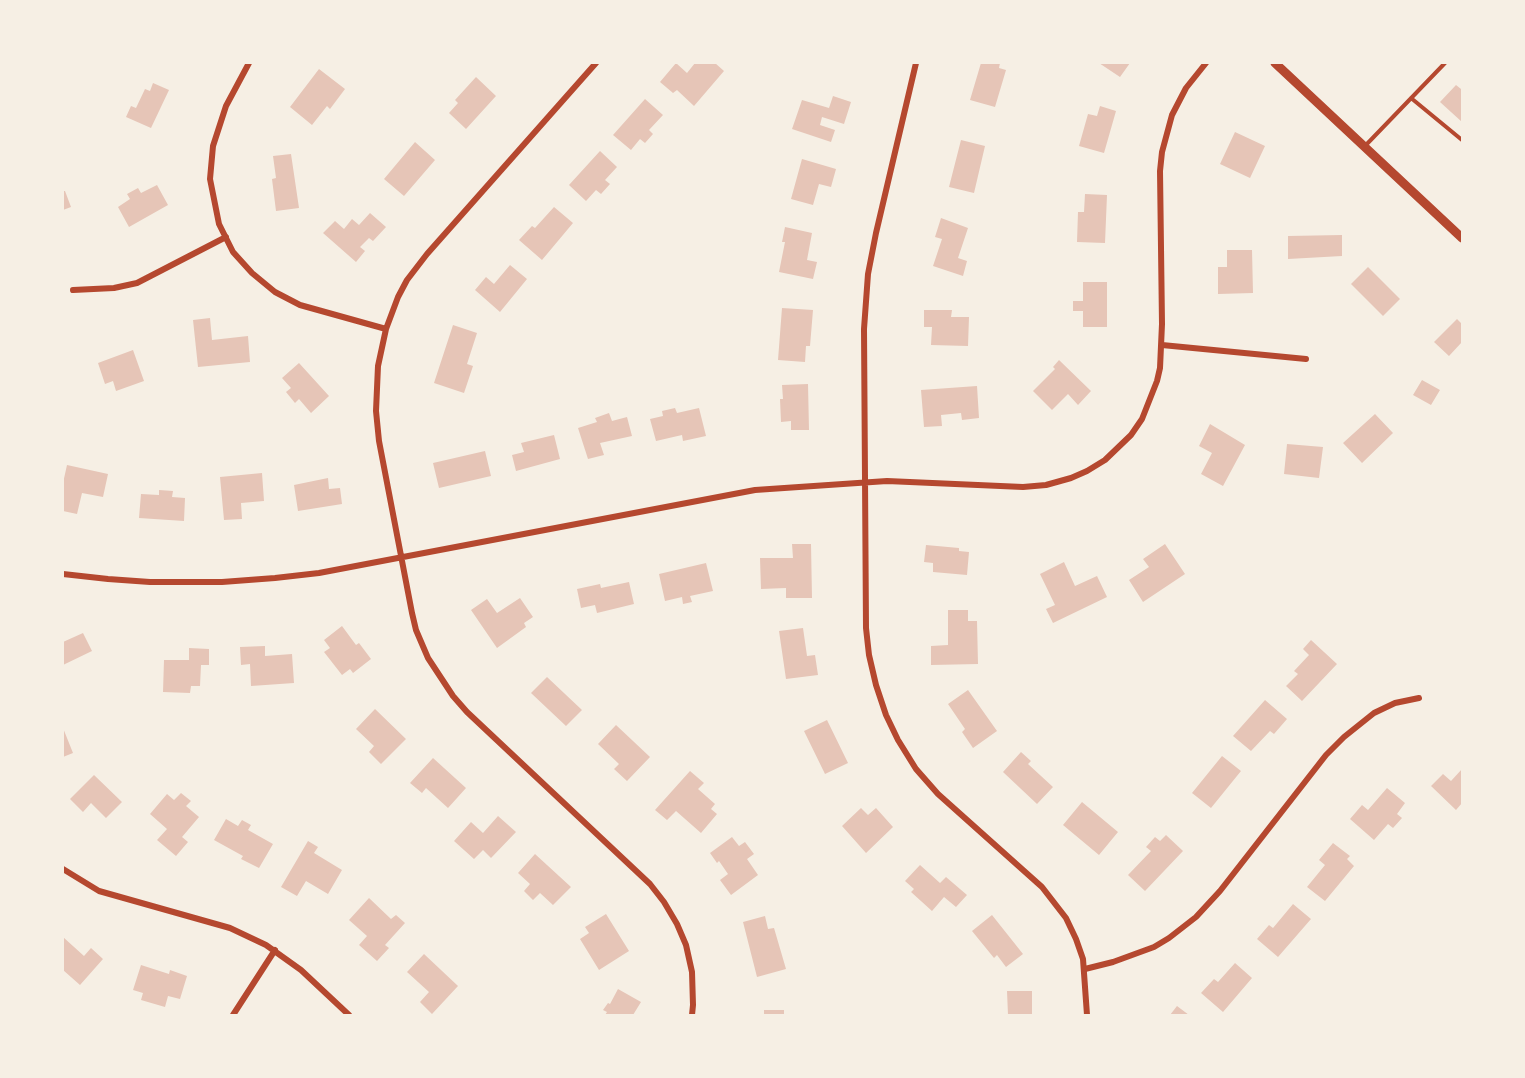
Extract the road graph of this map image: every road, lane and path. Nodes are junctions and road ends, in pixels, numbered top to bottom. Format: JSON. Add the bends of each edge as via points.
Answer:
{"nodes":[{"id":1,"x":249,"y":63,"type":"edge"},
{"id":2,"x":596,"y":63,"type":"edge"},
{"id":3,"x":916,"y":63,"type":"edge"},
{"id":4,"x":1206,"y":63,"type":"edge"},
{"id":5,"x":1275,"y":63,"type":"edge"},
{"id":6,"x":1444,"y":63,"type":"edge"},
{"id":7,"x":1411,"y":98,"type":"junction"},
{"id":8,"x":1462,"y":140,"type":"edge"},
{"id":9,"x":1364,"y":147,"type":"junction"},
{"id":10,"x":226,"y":237,"type":"junction"},
{"id":11,"x":1462,"y":238,"type":"edge"},
{"id":12,"x":73,"y":290,"type":"dead end"},
{"id":13,"x":386,"y":329,"type":"junction"},
{"id":14,"x":1162,"y":345,"type":"junction"},
{"id":15,"x":1306,"y":359,"type":"dead end"},
{"id":16,"x":864,"y":482,"type":"junction"},
{"id":17,"x":401,"y":558,"type":"junction"},
{"id":18,"x":63,"y":574,"type":"edge"},
{"id":19,"x":1419,"y":698,"type":"dead end"},
{"id":20,"x":63,"y":870,"type":"edge"},
{"id":21,"x":274,"y":950,"type":"junction"},
{"id":22,"x":1084,"y":969,"type":"junction"},
{"id":23,"x":233,"y":1015,"type":"edge"},
{"id":24,"x":349,"y":1015,"type":"edge"},
{"id":25,"x":692,"y":1015,"type":"edge"},
{"id":26,"x":1088,"y":1015,"type":"edge"}],
"edges":[{"from":1,"to":10,"type":"street","via":[[226,106],[213,146],[211,188]]},
{"from":2,"to":13,"type":"street","via":[[427,254],[407,280]]},
{"from":3,"to":16,"type":"street","via":[[868,274]]},
{"from":4,"to":14,"type":"street","via":[[1186,88],[1172,115],[1162,152]]},
{"from":5,"to":9,"type":"street"},
{"from":6,"to":7,"type":"lane"},
{"from":7,"to":8,"type":"lane"},
{"from":7,"to":9,"type":"lane"},
{"from":9,"to":11,"type":"street"},
{"from":10,"to":12,"type":"street","via":[[137,283]]},
{"from":10,"to":13,"type":"street","via":[[233,252],[274,292],[309,308]]},
{"from":13,"to":17,"type":"street","via":[[378,366],[376,411]]},
{"from":14,"to":15,"type":"street"},
{"from":14,"to":16,"type":"street","via":[[1158,381],[1142,419],[1125,443],[1087,471],[1046,485],[1023,487]]},
{"from":16,"to":17,"type":"street","via":[[755,490]]},
{"from":16,"to":22,"type":"street","via":[[866,628],[876,685],[886,715],[916,769],[938,794],[1055,902],[1076,939]]},
{"from":17,"to":18,"type":"street","via":[[319,573],[222,582],[150,582]]},
{"from":17,"to":25,"type":"street","via":[[416,630],[428,658],[453,696],[650,884],[664,902],[688,954]]},
{"from":19,"to":22,"type":"street","via":[[1374,713],[1344,736],[1196,917],[1154,947]]},
{"from":20,"to":21,"type":"street","via":[[99,891],[230,928]]},
{"from":21,"to":23,"type":"street"},
{"from":21,"to":24,"type":"street"},
{"from":22,"to":26,"type":"street"}]}
